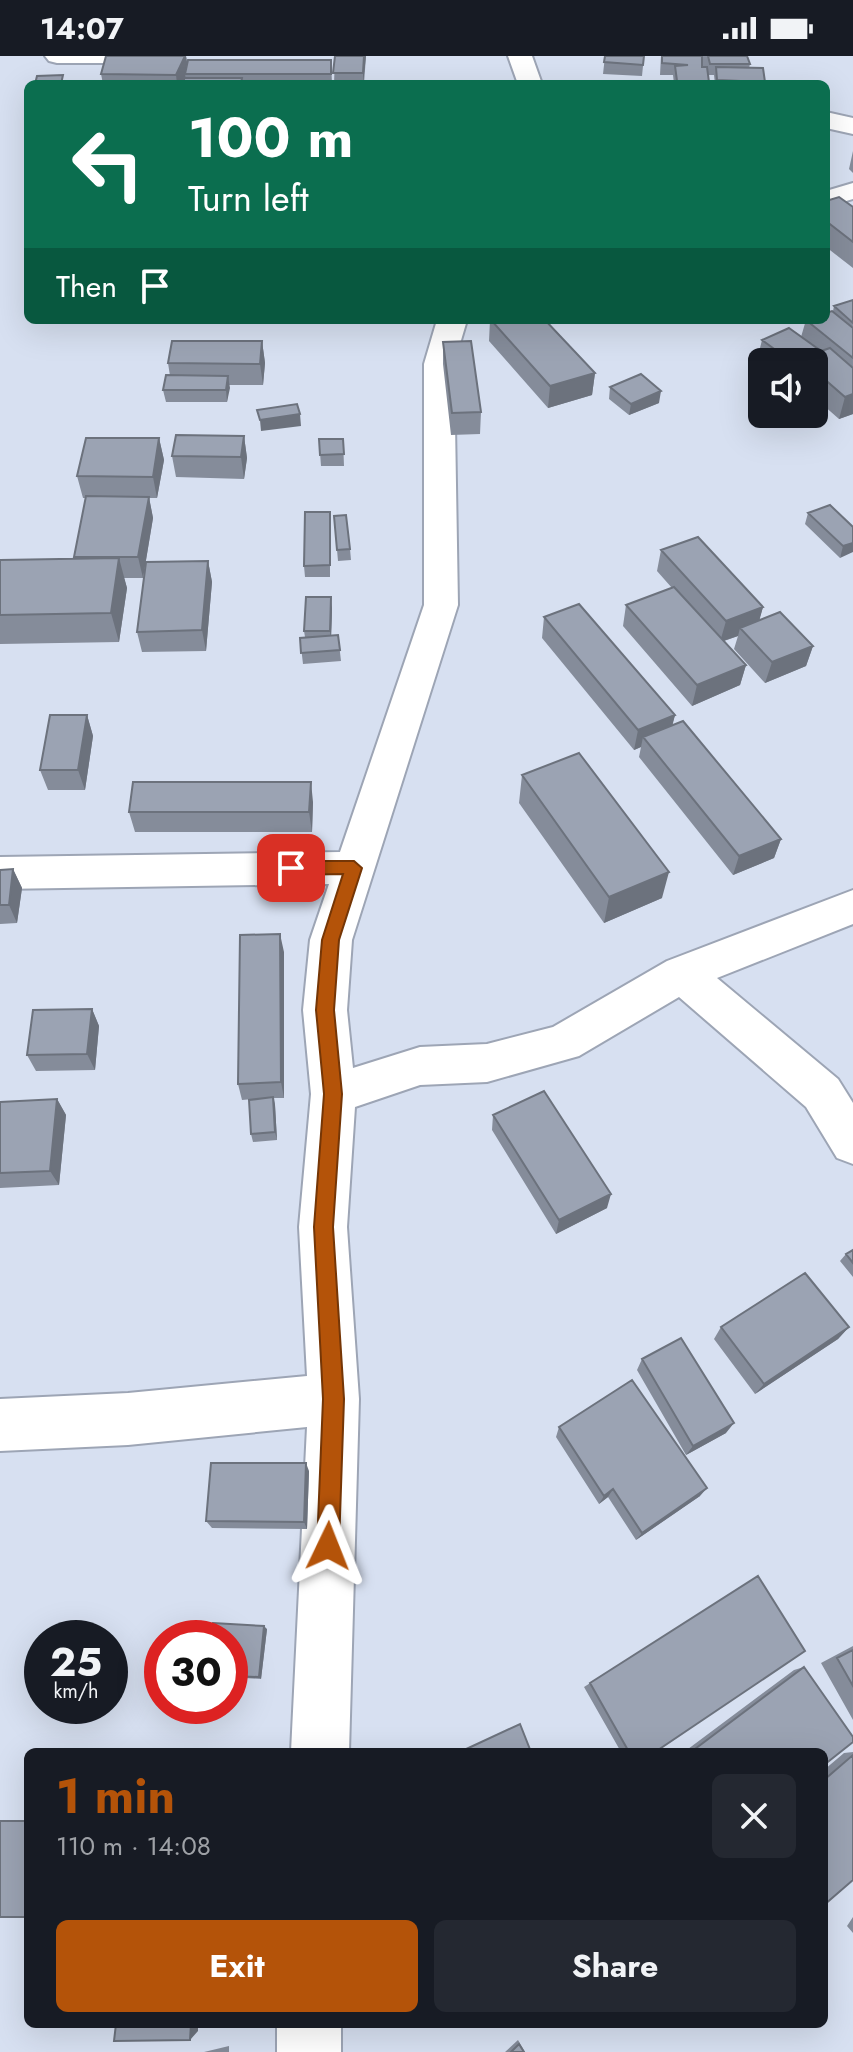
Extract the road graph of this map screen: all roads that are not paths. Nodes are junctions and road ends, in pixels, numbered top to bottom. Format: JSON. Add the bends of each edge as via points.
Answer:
{"nodes":[{"id":1,"x":57,"y":56,"type":"edge"},
{"id":2,"x":139,"y":56,"type":"edge"},
{"id":3,"x":520,"y":56,"type":"edge"},
{"id":4,"x":529,"y":80,"type":"edge"},
{"id":5,"x":830,"y":121,"type":"edge"},
{"id":6,"x":853,"y":126,"type":"edge"},
{"id":7,"x":853,"y":191,"type":"edge"},
{"id":8,"x":830,"y":198,"type":"edge"},
{"id":9,"x":451,"y":324,"type":"edge"},
{"id":10,"x":354,"y":868,"type":"junction"},
{"id":11,"x":0,"y":873,"type":"edge"},
{"id":12,"x":853,"y":907,"type":"edge"},
{"id":13,"x":682,"y":974,"type":"junction"},
{"id":14,"x":333,"y":1094,"type":"junction"},
{"id":15,"x":853,"y":1143,"type":"edge"},
{"id":16,"x":334,"y":1399,"type":"junction"},
{"id":17,"x":0,"y":1425,"type":"edge"},
{"id":18,"x":320,"y":1748,"type":"edge"},
{"id":19,"x":309,"y":2028,"type":"edge"},
{"id":20,"x":309,"y":2052,"type":"edge"}],
"edges":[{"from":1,"to":2,"type":"street"},
{"from":3,"to":4,"type":"street"},
{"from":5,"to":6,"type":"street"},
{"from":7,"to":8,"type":"street"},
{"from":9,"to":10,"type":"street","via":[[439,364],[441,605]]},
{"from":10,"to":11,"type":"street"},
{"from":10,"to":14,"type":"street","via":[[331,940],[325,1010]]},
{"from":12,"to":13,"type":"street"},
{"from":13,"to":14,"type":"street","via":[[564,1043],[487,1063],[420,1066]]},
{"from":13,"to":15,"type":"street","via":[[822,1093]]},
{"from":14,"to":16,"type":"street","via":[[323,1227]]},
{"from":16,"to":17,"type":"street"},
{"from":16,"to":18,"type":"street"},
{"from":19,"to":20,"type":"street"}]}
